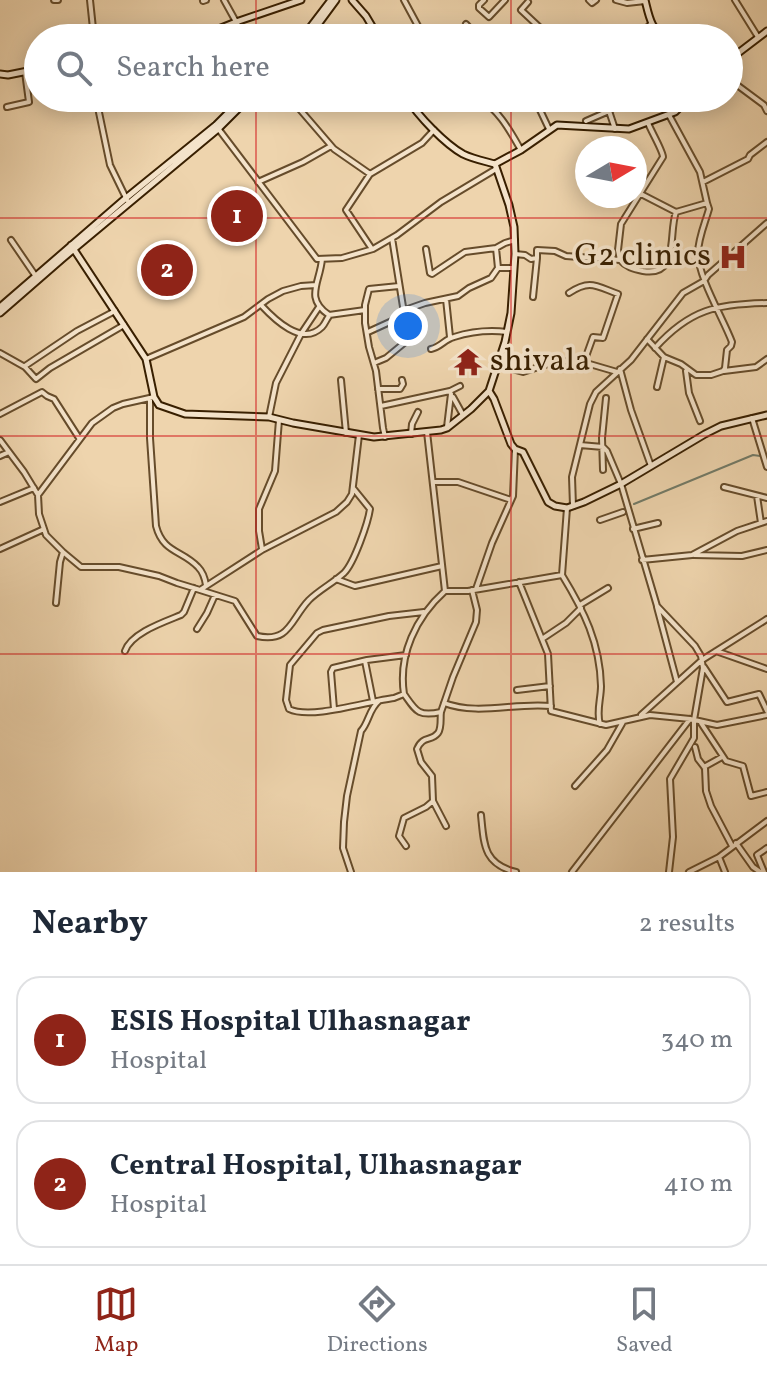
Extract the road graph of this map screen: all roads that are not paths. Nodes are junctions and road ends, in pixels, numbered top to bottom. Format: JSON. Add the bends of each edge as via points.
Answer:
{"nodes":[{"id":1,"x":90,"y":0,"type":"edge"},
{"id":2,"x":224,"y":0,"type":"edge"},
{"id":3,"x":301,"y":0,"type":"edge"},
{"id":4,"x":334,"y":0,"type":"edge"},
{"id":5,"x":352,"y":0,"type":"edge"},
{"id":6,"x":404,"y":0,"type":"edge"},
{"id":7,"x":484,"y":0,"type":"edge"},
{"id":8,"x":505,"y":0,"type":"edge"},
{"id":9,"x":589,"y":0,"type":"edge"},
{"id":10,"x":596,"y":0,"type":"edge"},
{"id":11,"x":616,"y":0,"type":"edge"},
{"id":12,"x":735,"y":0,"type":"edge"},
{"id":13,"x":528,"y":1,"type":"edge"},
{"id":14,"x":645,"y":1,"type":"edge"},
{"id":15,"x":236,"y":22,"type":"junction"},
{"id":16,"x":93,"y":24,"type":"edge"},
{"id":17,"x":231,"y":24,"type":"edge"},
{"id":18,"x":314,"y":24,"type":"edge"},
{"id":19,"x":318,"y":24,"type":"edge"},
{"id":20,"x":371,"y":24,"type":"edge"},
{"id":21,"x":417,"y":24,"type":"edge"},
{"id":22,"x":536,"y":24,"type":"edge"},
{"id":23,"x":651,"y":24,"type":"edge"},
{"id":24,"x":767,"y":31,"type":"edge"},
{"id":25,"x":758,"y":37,"type":"junction"},
{"id":26,"x":743,"y":49,"type":"edge"},
{"id":27,"x":24,"y":72,"type":"edge"},
{"id":28,"x":0,"y":74,"type":"edge"},
{"id":29,"x":743,"y":89,"type":"edge"},
{"id":30,"x":24,"y":103,"type":"edge"},
{"id":31,"x":7,"y":107,"type":"dead end"},
{"id":32,"x":767,"y":111,"type":"edge"},
{"id":33,"x":99,"y":112,"type":"edge"},
{"id":34,"x":230,"y":112,"type":"edge"},
{"id":35,"x":234,"y":112,"type":"edge"},
{"id":36,"x":303,"y":112,"type":"edge"},
{"id":37,"x":418,"y":112,"type":"edge"},
{"id":38,"x":497,"y":112,"type":"edge"},
{"id":39,"x":541,"y":112,"type":"edge"},
{"id":40,"x":607,"y":112,"type":"edge"},
{"id":41,"x":609,"y":112,"type":"edge"},
{"id":42,"x":675,"y":112,"type":"edge"},
{"id":43,"x":669,"y":115,"type":"junction"},
{"id":44,"x":586,"y":121,"type":"dead end"},
{"id":45,"x":648,"y":123,"type":"junction"},
{"id":46,"x":217,"y":127,"type":"junction"},
{"id":47,"x":615,"y":129,"type":"junction"},
{"id":48,"x":434,"y":130,"type":"junction"},
{"id":49,"x":550,"y":130,"type":"junction"},
{"id":50,"x":767,"y":142,"type":"edge"},
{"id":51,"x":332,"y":145,"type":"junction"},
{"id":52,"x":521,"y":150,"type":"junction"},
{"id":53,"x":495,"y":166,"type":"junction"},
{"id":54,"x":370,"y":174,"type":"junction"},
{"id":55,"x":258,"y":182,"type":"junction"},
{"id":56,"x":703,"y":182,"type":"junction"},
{"id":57,"x":647,"y":184,"type":"edge"},
{"id":58,"x":647,"y":197,"type":"edge"},
{"id":59,"x":128,"y":200,"type":"junction"},
{"id":60,"x":707,"y":203,"type":"junction"},
{"id":61,"x":632,"y":208,"type":"edge"},
{"id":62,"x":676,"y":212,"type":"junction"},
{"id":63,"x":767,"y":223,"type":"edge"},
{"id":64,"x":392,"y":238,"type":"junction"},
{"id":65,"x":11,"y":240,"type":"dead end"},
{"id":66,"x":515,"y":240,"type":"junction"},
{"id":67,"x":72,"y":247,"type":"junction"},
{"id":68,"x":496,"y":248,"type":"junction"},
{"id":69,"x":373,"y":249,"type":"junction"},
{"id":70,"x":426,"y":249,"type":"dead end"},
{"id":71,"x":515,"y":254,"type":"junction"},
{"id":72,"x":537,"y":258,"type":"junction"},
{"id":73,"x":322,"y":259,"type":"junction"},
{"id":74,"x":620,"y":260,"type":"junction"},
{"id":75,"x":498,"y":268,"type":"junction"},
{"id":76,"x":513,"y":268,"type":"junction"},
{"id":77,"x":37,"y":277,"type":"junction"},
{"id":78,"x":704,"y":281,"type":"junction"},
{"id":79,"x":316,"y":285,"type":"junction"},
{"id":80,"x":399,"y":286,"type":"junction"},
{"id":81,"x":569,"y":293,"type":"dead end"},
{"id":82,"x":533,"y":297,"type":"dead end"},
{"id":83,"x":446,"y":299,"type":"junction"},
{"id":84,"x":767,"y":303,"type":"edge"},
{"id":85,"x":261,"y":305,"type":"junction"},
{"id":86,"x":0,"y":307,"type":"edge"},
{"id":87,"x":319,"y":307,"type":"junction"},
{"id":88,"x":717,"y":307,"type":"junction"},
{"id":89,"x":365,"y":310,"type":"junction"},
{"id":90,"x":115,"y":311,"type":"junction"},
{"id":91,"x":404,"y":312,"type":"junction"},
{"id":92,"x":0,"y":313,"type":"edge"},
{"id":93,"x":329,"y":315,"type":"junction"},
{"id":94,"x":124,"y":325,"type":"junction"},
{"id":95,"x":367,"y":332,"type":"junction"},
{"id":96,"x":507,"y":332,"type":"junction"},
{"id":97,"x":301,"y":334,"type":"junction"},
{"id":98,"x":450,"y":337,"type":"junction"},
{"id":99,"x":647,"y":339,"type":"junction"},
{"id":100,"x":655,"y":348,"type":"junction"},
{"id":101,"x":431,"y":349,"type":"dead end"},
{"id":102,"x":0,"y":353,"type":"edge"},
{"id":103,"x":664,"y":357,"type":"junction"},
{"id":104,"x":146,"y":359,"type":"junction"},
{"id":105,"x":767,"y":359,"type":"edge"},
{"id":106,"x":584,"y":362,"type":"junction"},
{"id":107,"x":374,"y":363,"type":"junction"},
{"id":108,"x":498,"y":365,"type":"junction"},
{"id":109,"x":25,"y":367,"type":"junction"},
{"id":110,"x":686,"y":369,"type":"junction"},
{"id":111,"x":618,"y":370,"type":"junction"},
{"id":112,"x":723,"y":371,"type":"junction"},
{"id":113,"x":341,"y":380,"type":"dead end"},
{"id":114,"x":402,"y":380,"type":"dead end"},
{"id":115,"x":460,"y":386,"type":"dead end"},
{"id":116,"x":657,"y":387,"type":"dead end"},
{"id":117,"x":378,"y":389,"type":"junction"},
{"id":118,"x":400,"y":389,"type":"junction"},
{"id":119,"x":489,"y":391,"type":"junction"},
{"id":120,"x":451,"y":393,"type":"junction"},
{"id":121,"x":152,"y":398,"type":"junction"},
{"id":122,"x":606,"y":398,"type":"dead end"},
{"id":123,"x":403,"y":401,"type":"junction"},
{"id":124,"x":381,"y":406,"type":"junction"},
{"id":125,"x":418,"y":412,"type":"dead end"},
{"id":126,"x":0,"y":414,"type":"edge"},
{"id":127,"x":463,"y":415,"type":"junction"},
{"id":128,"x":767,"y":415,"type":"edge"},
{"id":129,"x":269,"y":417,"type":"junction"},
{"id":130,"x":752,"y":418,"type":"junction"},
{"id":131,"x":279,"y":420,"type":"junction"},
{"id":132,"x":700,"y":421,"type":"dead end"},
{"id":133,"x":447,"y":428,"type":"junction"},
{"id":134,"x":427,"y":432,"type":"junction"},
{"id":135,"x":346,"y":433,"type":"junction"},
{"id":136,"x":411,"y":434,"type":"junction"},
{"id":137,"x":359,"y":435,"type":"junction"},
{"id":138,"x":385,"y":437,"type":"junction"},
{"id":139,"x":79,"y":438,"type":"junction"},
{"id":140,"x":0,"y":440,"type":"edge"},
{"id":141,"x":580,"y":445,"type":"junction"},
{"id":142,"x":603,"y":447,"type":"junction"},
{"id":143,"x":515,"y":449,"type":"junction"},
{"id":144,"x":9,"y":452,"type":"junction"},
{"id":145,"x":0,"y":456,"type":"edge"},
{"id":146,"x":651,"y":467,"type":"junction"},
{"id":147,"x":767,"y":467,"type":"edge"},
{"id":148,"x":603,"y":470,"type":"dead end"},
{"id":149,"x":433,"y":482,"type":"junction"},
{"id":150,"x":621,"y":484,"type":"junction"},
{"id":151,"x":724,"y":487,"type":"dead end"},
{"id":152,"x":34,"y":488,"type":"junction"},
{"id":153,"x":353,"y":488,"type":"junction"},
{"id":154,"x":38,"y":495,"type":"junction"},
{"id":155,"x":757,"y":496,"type":"junction"},
{"id":156,"x":767,"y":498,"type":"edge"},
{"id":157,"x":511,"y":500,"type":"junction"},
{"id":158,"x":0,"y":502,"type":"edge"},
{"id":159,"x":570,"y":507,"type":"junction"},
{"id":160,"x":623,"y":512,"type":"dead end"},
{"id":161,"x":600,"y":520,"type":"dead end"},
{"id":162,"x":764,"y":522,"type":"edge"},
{"id":163,"x":658,"y":523,"type":"dead end"},
{"id":164,"x":44,"y":529,"type":"junction"},
{"id":165,"x":633,"y":529,"type":"junction"},
{"id":166,"x":0,"y":549,"type":"edge"},
{"id":167,"x":262,"y":550,"type":"junction"},
{"id":168,"x":767,"y":550,"type":"edge"},
{"id":169,"x":63,"y":552,"type":"junction"},
{"id":170,"x":692,"y":555,"type":"junction"},
{"id":171,"x":642,"y":560,"type":"junction"},
{"id":172,"x":443,"y":566,"type":"junction"},
{"id":173,"x":562,"y":575,"type":"junction"},
{"id":174,"x":336,"y":579,"type":"junction"},
{"id":175,"x":519,"y":582,"type":"junction"},
{"id":176,"x":206,"y":585,"type":"junction"},
{"id":177,"x":608,"y":588,"type":"dead end"},
{"id":178,"x":197,"y":589,"type":"junction"},
{"id":179,"x":474,"y":590,"type":"junction"},
{"id":180,"x":445,"y":591,"type":"junction"},
{"id":181,"x":215,"y":595,"type":"junction"},
{"id":182,"x":56,"y":603,"type":"dead end"},
{"id":183,"x":581,"y":606,"type":"junction"},
{"id":184,"x":657,"y":606,"type":"junction"},
{"id":185,"x":424,"y":612,"type":"junction"},
{"id":186,"x":767,"y":619,"type":"edge"},
{"id":187,"x":197,"y":629,"type":"dead end"},
{"id":188,"x":542,"y":639,"type":"junction"},
{"id":189,"x":125,"y":651,"type":"dead end"},
{"id":190,"x":716,"y":651,"type":"junction"},
{"id":191,"x":406,"y":655,"type":"junction"},
{"id":192,"x":365,"y":661,"type":"junction"},
{"id":193,"x":703,"y":663,"type":"junction"},
{"id":194,"x":765,"y":667,"type":"edge"},
{"id":195,"x":677,"y":682,"type":"junction"},
{"id":196,"x":550,"y":686,"type":"junction"},
{"id":197,"x":517,"y":690,"type":"dead end"},
{"id":198,"x":404,"y":694,"type":"junction"},
{"id":199,"x":381,"y":700,"type":"junction"},
{"id":200,"x":373,"y":701,"type":"junction"},
{"id":201,"x":444,"y":703,"type":"junction"},
{"id":202,"x":551,"y":706,"type":"junction"},
{"id":203,"x":334,"y":709,"type":"junction"},
{"id":204,"x":441,"y":712,"type":"junction"},
{"id":205,"x":767,"y":713,"type":"edge"},
{"id":206,"x":639,"y":716,"type":"junction"},
{"id":207,"x":694,"y":720,"type":"junction"},
{"id":208,"x":623,"y":722,"type":"junction"},
{"id":209,"x":601,"y":724,"type":"junction"},
{"id":210,"x":695,"y":747,"type":"dead end"},
{"id":211,"x":722,"y":757,"type":"junction"},
{"id":212,"x":704,"y":767,"type":"junction"},
{"id":213,"x":575,"y":786,"type":"dead end"},
{"id":214,"x":767,"y":792,"type":"edge"},
{"id":215,"x":433,"y":801,"type":"junction"},
{"id":216,"x":481,"y":815,"type":"dead end"},
{"id":217,"x":767,"y":821,"type":"edge"},
{"id":218,"x":446,"y":826,"type":"dead end"},
{"id":219,"x":734,"y":845,"type":"junction"},
{"id":220,"x":406,"y":846,"type":"dead end"},
{"id":221,"x":766,"y":850,"type":"edge"},
{"id":222,"x":719,"y":857,"type":"junction"},
{"id":223,"x":351,"y":872,"type":"edge"},
{"id":224,"x":516,"y":872,"type":"edge"},
{"id":225,"x":572,"y":872,"type":"edge"},
{"id":226,"x":669,"y":872,"type":"edge"},
{"id":227,"x":689,"y":872,"type":"edge"},
{"id":228,"x":725,"y":872,"type":"edge"},
{"id":229,"x":762,"y":872,"type":"edge"}],
"edges":[{"from":1,"to":16,"type":"street"},
{"from":2,"to":15,"type":"street"},
{"from":3,"to":15,"type":"street"},
{"from":4,"to":18,"type":"street"},
{"from":4,"to":19,"type":"street"},
{"from":5,"to":20,"type":"street"},
{"from":6,"to":21,"type":"street"},
{"from":7,"to":8,"type":"street","via":[[478,6],[489,17]]},
{"from":9,"to":10,"type":"street"},
{"from":11,"to":14,"type":"street"},
{"from":12,"to":25,"type":"street"},
{"from":13,"to":22,"type":"street","via":[[521,10]]},
{"from":14,"to":23,"type":"street"},
{"from":15,"to":17,"type":"street"},
{"from":24,"to":25,"type":"street"},
{"from":25,"to":26,"type":"street"},
{"from":27,"to":28,"type":"street"},
{"from":29,"to":32,"type":"street"},
{"from":30,"to":31,"type":"street"},
{"from":33,"to":59,"type":"street","via":[[110,165]]},
{"from":34,"to":46,"type":"street"},
{"from":35,"to":46,"type":"street"},
{"from":36,"to":51,"type":"street"},
{"from":37,"to":48,"type":"street"},
{"from":38,"to":52,"type":"street"},
{"from":39,"to":49,"type":"street"},
{"from":40,"to":44,"type":"street"},
{"from":41,"to":47,"type":"street"},
{"from":42,"to":43,"type":"street"},
{"from":43,"to":45,"type":"street"},
{"from":43,"to":56,"type":"street"},
{"from":45,"to":47,"type":"street"},
{"from":45,"to":57,"type":"street","via":[[664,154]]},
{"from":46,"to":55,"type":"street"},
{"from":46,"to":59,"type":"street"},
{"from":47,"to":49,"type":"street","via":[[557,125]]},
{"from":48,"to":53,"type":"street","via":[[452,147]]},
{"from":48,"to":54,"type":"street"},
{"from":49,"to":52,"type":"street"},
{"from":50,"to":56,"type":"street","via":[[748,159]]},
{"from":51,"to":54,"type":"street"},
{"from":51,"to":55,"type":"street"},
{"from":52,"to":53,"type":"street"},
{"from":53,"to":64,"type":"street"},
{"from":53,"to":66,"type":"street"},
{"from":54,"to":69,"type":"street","via":[[346,210]]},
{"from":55,"to":73,"type":"street"},
{"from":56,"to":60,"type":"street"},
{"from":58,"to":62,"type":"street"},
{"from":59,"to":67,"type":"street"},
{"from":60,"to":62,"type":"street"},
{"from":60,"to":78,"type":"street","via":[[698,250]]},
{"from":61,"to":74,"type":"street","via":[[621,226]]},
{"from":62,"to":74,"type":"street","via":[[661,270],[641,271]]},
{"from":63,"to":78,"type":"street"},
{"from":64,"to":69,"type":"street"},
{"from":64,"to":80,"type":"street"},
{"from":65,"to":77,"type":"street"},
{"from":66,"to":68,"type":"street"},
{"from":66,"to":71,"type":"street"},
{"from":67,"to":77,"type":"street"},
{"from":67,"to":90,"type":"street"},
{"from":68,"to":70,"type":"street","via":[[465,252],[432,274]]},
{"from":68,"to":75,"type":"street"},
{"from":69,"to":73,"type":"street"},
{"from":71,"to":72,"type":"street"},
{"from":71,"to":76,"type":"street"},
{"from":72,"to":74,"type":"street","via":[[537,250]]},
{"from":72,"to":82,"type":"street"},
{"from":73,"to":79,"type":"street"},
{"from":75,"to":76,"type":"street"},
{"from":75,"to":83,"type":"street","via":[[491,278]]},
{"from":76,"to":96,"type":"street"},
{"from":77,"to":86,"type":"street"},
{"from":77,"to":92,"type":"street"},
{"from":78,"to":88,"type":"street"},
{"from":78,"to":99,"type":"street","via":[[683,293]]},
{"from":79,"to":85,"type":"street","via":[[283,291]]},
{"from":79,"to":87,"type":"street"},
{"from":80,"to":89,"type":"street","via":[[369,289]]},
{"from":80,"to":91,"type":"street"},
{"from":81,"to":106,"type":"street","via":[[584,284],[618,294],[603,338],[593,337]]},
{"from":83,"to":91,"type":"street"},
{"from":83,"to":98,"type":"street"},
{"from":84,"to":88,"type":"street"},
{"from":85,"to":97,"type":"street","via":[[277,322]]},
{"from":85,"to":104,"type":"street"},
{"from":87,"to":93,"type":"street"},
{"from":87,"to":97,"type":"street"},
{"from":88,"to":100,"type":"street","via":[[691,317]]},
{"from":88,"to":112,"type":"street","via":[[732,342]]},
{"from":89,"to":93,"type":"street"},
{"from":89,"to":95,"type":"street"},
{"from":90,"to":94,"type":"street"},
{"from":90,"to":109,"type":"street"},
{"from":91,"to":95,"type":"street"},
{"from":91,"to":107,"type":"street","via":[[409,339]]},
{"from":93,"to":97,"type":"street","via":[[322,328]]},
{"from":94,"to":104,"type":"street"},
{"from":94,"to":109,"type":"street","via":[[36,379]]},
{"from":95,"to":107,"type":"street"},
{"from":96,"to":98,"type":"street"},
{"from":96,"to":108,"type":"street"},
{"from":97,"to":129,"type":"street","via":[[273,389]]},
{"from":98,"to":101,"type":"street"},
{"from":99,"to":100,"type":"street"},
{"from":99,"to":111,"type":"street"},
{"from":100,"to":103,"type":"street"},
{"from":102,"to":109,"type":"street"},
{"from":103,"to":110,"type":"street"},
{"from":103,"to":116,"type":"street"},
{"from":104,"to":121,"type":"street"},
{"from":105,"to":112,"type":"street","via":[[756,367]]},
{"from":106,"to":108,"type":"street","via":[[551,363],[523,372]]},
{"from":106,"to":111,"type":"street"},
{"from":107,"to":117,"type":"street"},
{"from":108,"to":119,"type":"street"},
{"from":110,"to":112,"type":"street","via":[[696,375]]},
{"from":110,"to":132,"type":"street"},
{"from":111,"to":141,"type":"street","via":[[596,392]]},
{"from":111,"to":146,"type":"street"},
{"from":113,"to":135,"type":"street"},
{"from":114,"to":118,"type":"street"},
{"from":115,"to":120,"type":"street"},
{"from":117,"to":118,"type":"street"},
{"from":117,"to":124,"type":"street"},
{"from":118,"to":123,"type":"street"},
{"from":119,"to":127,"type":"street"},
{"from":119,"to":143,"type":"street"},
{"from":120,"to":123,"type":"street"},
{"from":120,"to":127,"type":"street"},
{"from":120,"to":133,"type":"street"},
{"from":121,"to":129,"type":"street","via":[[185,414]]},
{"from":121,"to":139,"type":"street","via":[[113,408]]},
{"from":121,"to":176,"type":"street","via":[[156,526],[163,543],[199,567]]},
{"from":122,"to":142,"type":"street"},
{"from":123,"to":124,"type":"street"},
{"from":124,"to":138,"type":"street"},
{"from":125,"to":136,"type":"street"},
{"from":126,"to":139,"type":"street","via":[[42,392],[54,399]]},
{"from":127,"to":133,"type":"street"},
{"from":128,"to":130,"type":"street"},
{"from":129,"to":131,"type":"street"},
{"from":130,"to":146,"type":"street","via":[[721,426]]},
{"from":130,"to":147,"type":"street"},
{"from":131,"to":135,"type":"street"},
{"from":131,"to":167,"type":"street","via":[[275,471],[259,509]]},
{"from":133,"to":134,"type":"street"},
{"from":134,"to":136,"type":"street"},
{"from":134,"to":149,"type":"street"},
{"from":135,"to":137,"type":"street"},
{"from":136,"to":138,"type":"street"},
{"from":137,"to":138,"type":"street"},
{"from":137,"to":153,"type":"street"},
{"from":139,"to":154,"type":"street"},
{"from":140,"to":144,"type":"street"},
{"from":141,"to":142,"type":"street"},
{"from":141,"to":159,"type":"street"},
{"from":142,"to":148,"type":"street"},
{"from":142,"to":150,"type":"street"},
{"from":143,"to":157,"type":"street"},
{"from":143,"to":159,"type":"street","via":[[523,452],[548,502]]},
{"from":144,"to":145,"type":"street"},
{"from":144,"to":152,"type":"street"},
{"from":146,"to":150,"type":"street"},
{"from":149,"to":157,"type":"street","via":[[458,482]]},
{"from":149,"to":172,"type":"street"},
{"from":150,"to":159,"type":"street"},
{"from":150,"to":165,"type":"street"},
{"from":151,"to":155,"type":"street"},
{"from":152,"to":154,"type":"street"},
{"from":152,"to":158,"type":"street"},
{"from":153,"to":167,"type":"street","via":[[336,512]]},
{"from":153,"to":174,"type":"street","via":[[370,514],[353,560]]},
{"from":154,"to":164,"type":"street"},
{"from":155,"to":156,"type":"street"},
{"from":155,"to":162,"type":"street"},
{"from":157,"to":179,"type":"street"},
{"from":159,"to":173,"type":"street"},
{"from":160,"to":161,"type":"street"},
{"from":162,"to":170,"type":"street"},
{"from":163,"to":165,"type":"street"},
{"from":164,"to":166,"type":"street"},
{"from":164,"to":169,"type":"street"},
{"from":165,"to":171,"type":"street"},
{"from":167,"to":176,"type":"street"},
{"from":168,"to":170,"type":"street","via":[[742,556]]},
{"from":169,"to":178,"type":"street","via":[[81,567],[119,567]]},
{"from":169,"to":182,"type":"street"},
{"from":170,"to":171,"type":"street"},
{"from":171,"to":184,"type":"street"},
{"from":172,"to":174,"type":"street","via":[[355,586]]},
{"from":172,"to":180,"type":"street"},
{"from":173,"to":175,"type":"street"},
{"from":173,"to":183,"type":"street"},
{"from":174,"to":181,"type":"street","via":[[310,599],[281,636],[270,639],[257,636],[235,601]]},
{"from":175,"to":179,"type":"street"},
{"from":175,"to":188,"type":"street"},
{"from":176,"to":178,"type":"street"},
{"from":177,"to":183,"type":"street"},
{"from":178,"to":181,"type":"street"},
{"from":178,"to":189,"type":"street","via":[[184,612],[156,624]]},
{"from":179,"to":180,"type":"street"},
{"from":179,"to":201,"type":"street","via":[[476,622]]},
{"from":180,"to":185,"type":"street"},
{"from":181,"to":187,"type":"street"},
{"from":183,"to":188,"type":"street"},
{"from":183,"to":209,"type":"street","via":[[597,654]]},
{"from":184,"to":193,"type":"street","via":[[695,646]]},
{"from":184,"to":195,"type":"street"},
{"from":185,"to":191,"type":"street"},
{"from":185,"to":203,"type":"street","via":[[323,630],[310,640],[290,665],[287,704],[296,712]]},
{"from":186,"to":190,"type":"street"},
{"from":188,"to":196,"type":"street"},
{"from":190,"to":193,"type":"street"},
{"from":190,"to":194,"type":"street"},
{"from":191,"to":192,"type":"street"},
{"from":191,"to":198,"type":"street"},
{"from":192,"to":200,"type":"street"},
{"from":192,"to":203,"type":"street","via":[[332,670]]},
{"from":193,"to":195,"type":"street"},
{"from":193,"to":205,"type":"street","via":[[727,702],[759,694]]},
{"from":193,"to":207,"type":"street"},
{"from":195,"to":206,"type":"street"},
{"from":196,"to":197,"type":"street"},
{"from":196,"to":202,"type":"street"},
{"from":198,"to":199,"type":"street"},
{"from":198,"to":204,"type":"street","via":[[421,713]]},
{"from":199,"to":200,"type":"street"},
{"from":199,"to":223,"type":"street","via":[[361,731],[347,796],[343,848]]},
{"from":200,"to":203,"type":"street"},
{"from":201,"to":202,"type":"street","via":[[490,710]]},
{"from":201,"to":204,"type":"street"},
{"from":202,"to":209,"type":"street","via":[[551,711]]},
{"from":204,"to":215,"type":"street","via":[[438,733],[422,740],[417,749],[432,776]]},
{"from":205,"to":207,"type":"street","via":[[724,724]]},
{"from":206,"to":207,"type":"street"},
{"from":206,"to":208,"type":"street"},
{"from":207,"to":211,"type":"street"},
{"from":207,"to":225,"type":"street"},
{"from":207,"to":226,"type":"street","via":[[693,742],[670,779]]},
{"from":208,"to":209,"type":"street"},
{"from":208,"to":213,"type":"street"},
{"from":210,"to":212,"type":"street"},
{"from":211,"to":212,"type":"street"},
{"from":211,"to":214,"type":"street","via":[[743,766],[751,796]]},
{"from":212,"to":219,"type":"street","via":[[707,797]]},
{"from":215,"to":218,"type":"street"},
{"from":215,"to":220,"type":"street","via":[[404,818],[399,836]]},
{"from":216,"to":224,"type":"street","via":[[492,861]]},
{"from":217,"to":219,"type":"street"},
{"from":219,"to":222,"type":"street"},
{"from":219,"to":229,"type":"street"},
{"from":221,"to":229,"type":"street","via":[[757,855]]},
{"from":222,"to":227,"type":"street"},
{"from":222,"to":228,"type":"street"}]}
